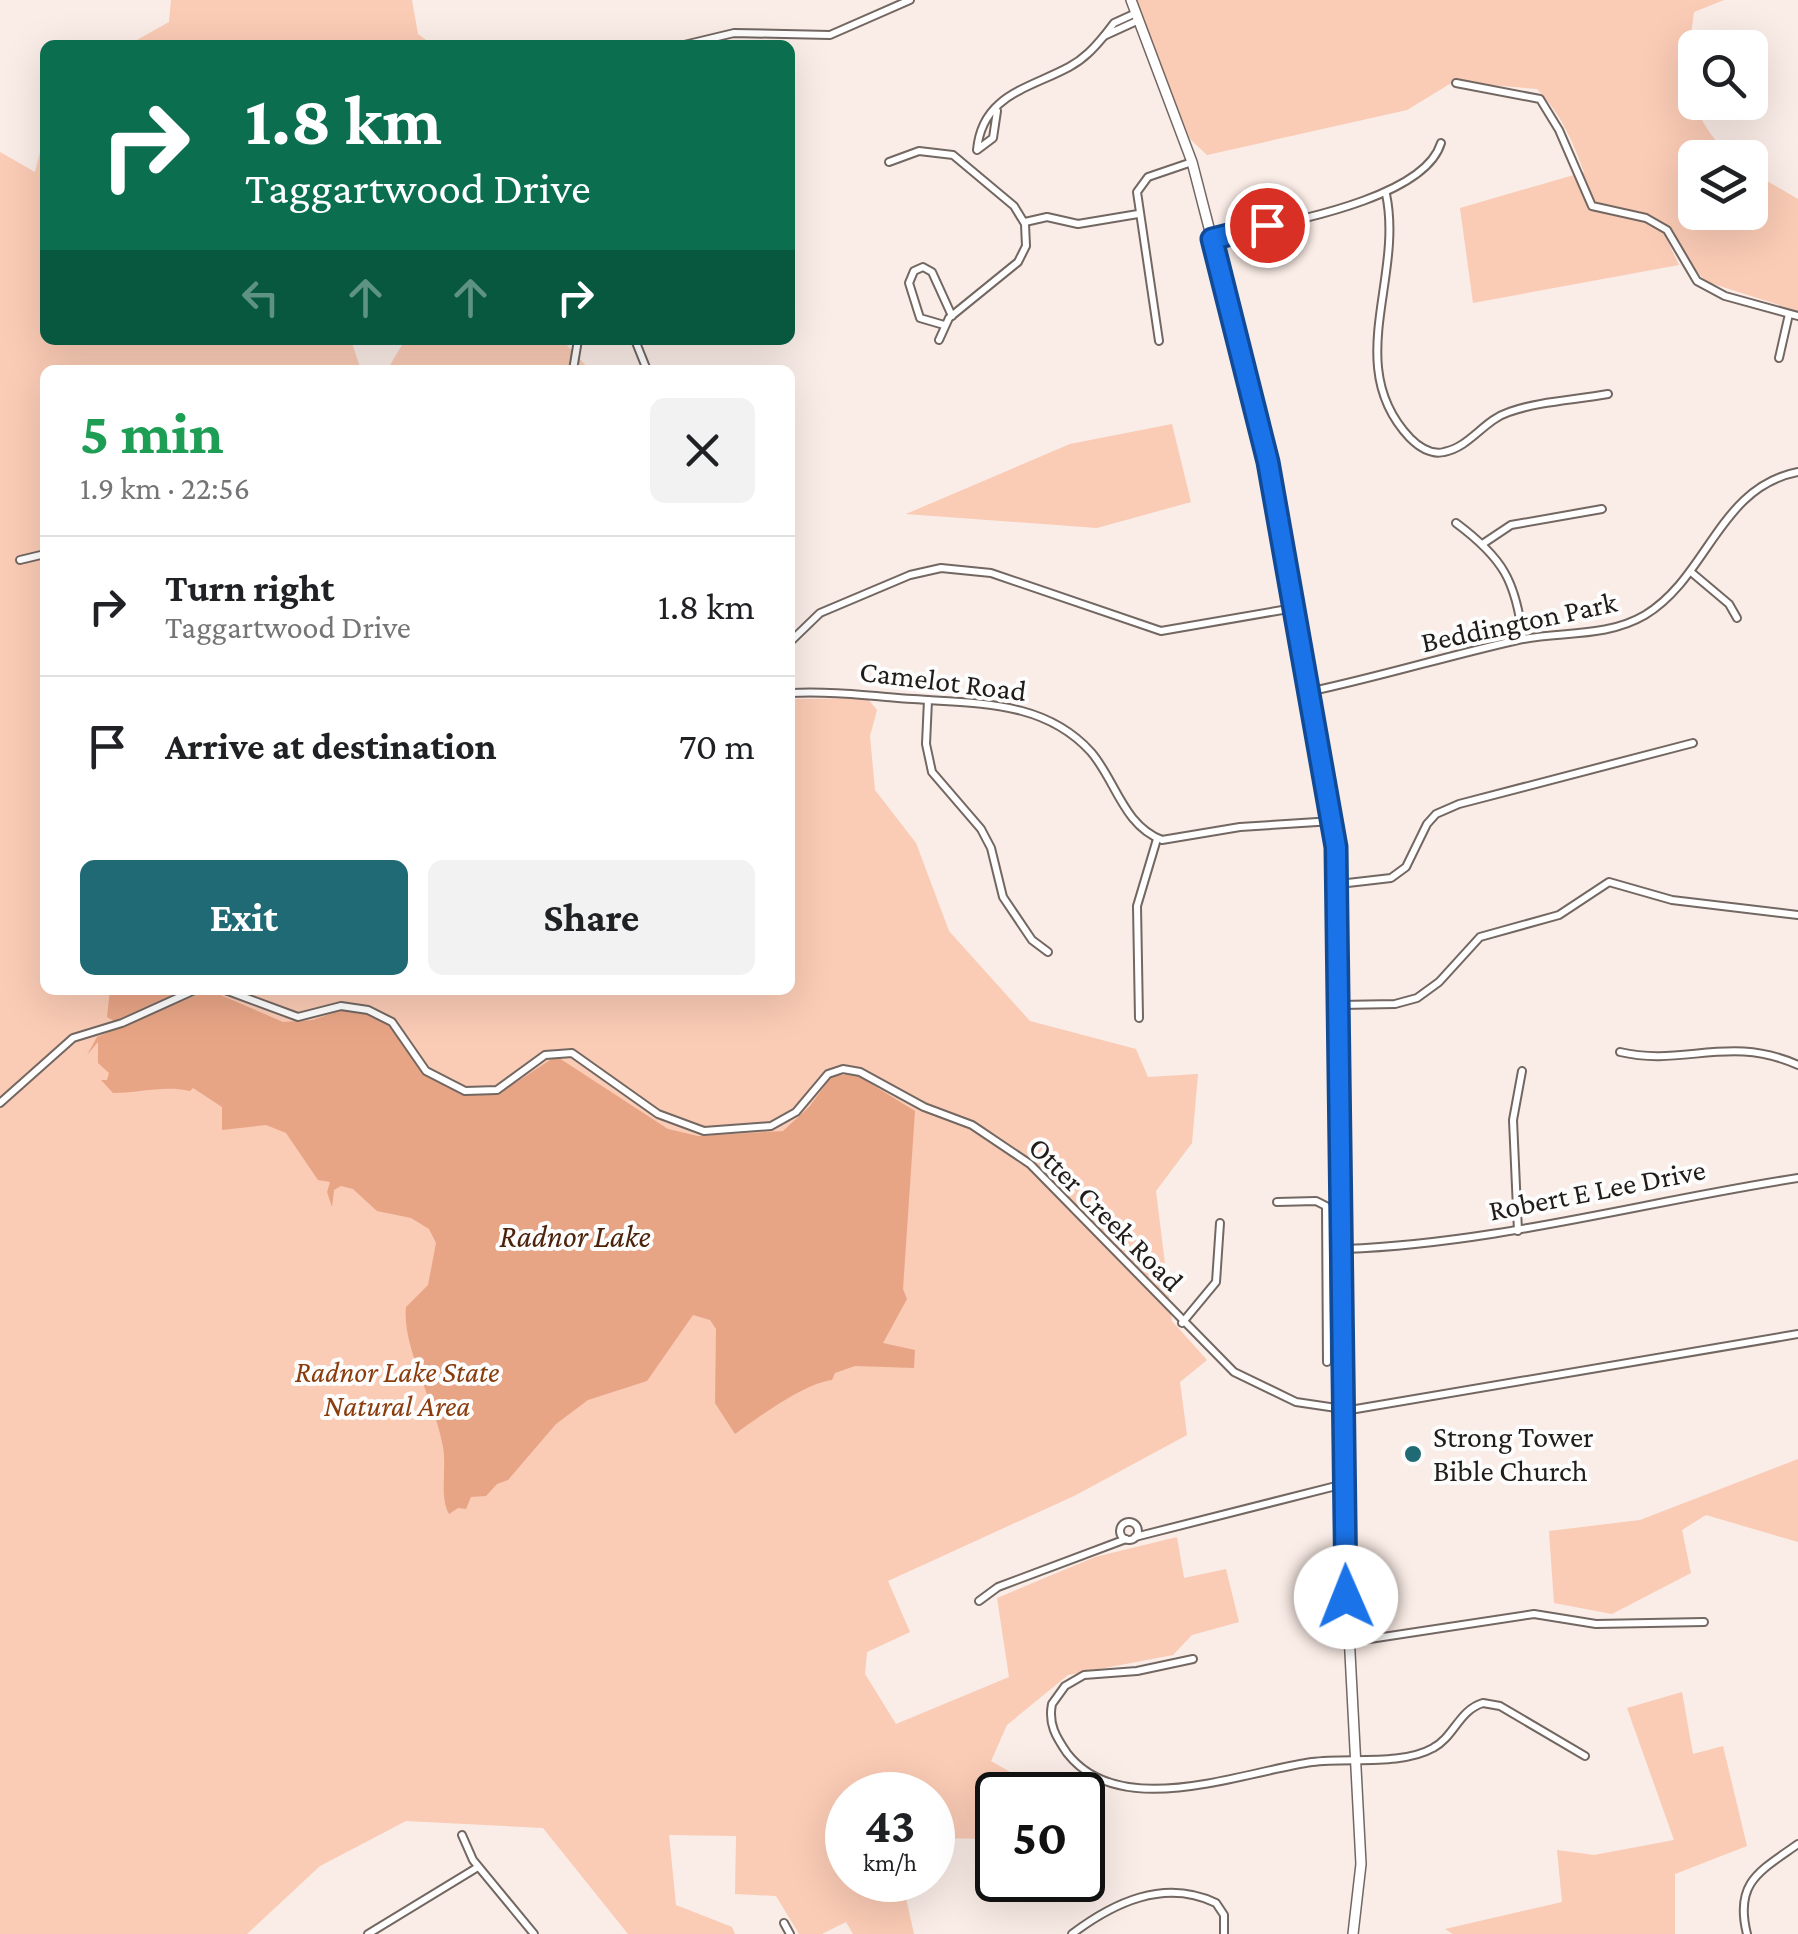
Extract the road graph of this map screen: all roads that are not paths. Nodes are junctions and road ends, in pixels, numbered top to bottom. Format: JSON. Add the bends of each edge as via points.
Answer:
{"nodes":[{"id":1,"x":910,"y":0,"type":"edge"},
{"id":2,"x":1131,"y":0,"type":"edge"},
{"id":3,"x":1137,"y":16,"type":"junction"},
{"id":4,"x":705,"y":40,"type":"edge"},
{"id":5,"x":1456,"y":83,"type":"dead end"},
{"id":6,"x":997,"y":111,"type":"junction"},
{"id":7,"x":1442,"y":143,"type":"dead end"},
{"id":8,"x":977,"y":150,"type":"junction"},
{"id":9,"x":888,"y":162,"type":"dead end"},
{"id":10,"x":1192,"y":162,"type":"junction"},
{"id":11,"x":966,"y":163,"type":"junction"},
{"id":12,"x":1386,"y":194,"type":"junction"},
{"id":13,"x":1138,"y":214,"type":"junction"},
{"id":14,"x":1025,"y":222,"type":"junction"},
{"id":15,"x":1212,"y":239,"type":"junction"},
{"id":16,"x":1788,"y":314,"type":"junction"},
{"id":17,"x":952,"y":316,"type":"junction"},
{"id":18,"x":1798,"y":316,"type":"edge"},
{"id":19,"x":944,"y":325,"type":"junction"},
{"id":20,"x":940,"y":340,"type":"dead end"},
{"id":21,"x":1159,"y":340,"type":"dead end"},
{"id":22,"x":1779,"y":358,"type":"dead end"},
{"id":23,"x":1608,"y":394,"type":"dead end"},
{"id":24,"x":1798,"y":472,"type":"edge"},
{"id":25,"x":1602,"y":509,"type":"dead end"},
{"id":26,"x":1456,"y":522,"type":"dead end"},
{"id":27,"x":1484,"y":544,"type":"junction"},
{"id":28,"x":40,"y":555,"type":"edge"},
{"id":29,"x":20,"y":560,"type":"dead end"},
{"id":30,"x":1691,"y":572,"type":"junction"},
{"id":31,"x":1294,"y":608,"type":"junction"},
{"id":32,"x":1737,"y":618,"type":"dead end"},
{"id":33,"x":795,"y":637,"type":"edge"},
{"id":34,"x":1523,"y":639,"type":"junction"},
{"id":35,"x":1308,"y":692,"type":"junction"},
{"id":36,"x":795,"y":693,"type":"edge"},
{"id":37,"x":928,"y":700,"type":"junction"},
{"id":38,"x":1692,"y":742,"type":"dead end"},
{"id":39,"x":1332,"y":821,"type":"junction"},
{"id":40,"x":1158,"y":838,"type":"junction"},
{"id":41,"x":1339,"y":884,"type":"junction"},
{"id":42,"x":1798,"y":916,"type":"edge"},
{"id":43,"x":1048,"y":952,"type":"dead end"},
{"id":44,"x":185,"y":995,"type":"edge"},
{"id":45,"x":239,"y":995,"type":"edge"},
{"id":46,"x":1340,"y":1005,"type":"junction"},
{"id":47,"x":1139,"y":1018,"type":"dead end"},
{"id":48,"x":1620,"y":1052,"type":"dead end"},
{"id":49,"x":1798,"y":1066,"type":"edge"},
{"id":50,"x":1522,"y":1071,"type":"dead end"},
{"id":51,"x":0,"y":1103,"type":"edge"},
{"id":52,"x":1798,"y":1178,"type":"edge"},
{"id":53,"x":1277,"y":1202,"type":"dead end"},
{"id":54,"x":1220,"y":1223,"type":"dead end"},
{"id":55,"x":1518,"y":1231,"type":"junction"},
{"id":56,"x":1345,"y":1250,"type":"junction"},
{"id":57,"x":1344,"y":1298,"type":"junction"},
{"id":58,"x":1327,"y":1299,"type":"junction"},
{"id":59,"x":1182,"y":1322,"type":"junction"},
{"id":60,"x":1798,"y":1334,"type":"edge"},
{"id":61,"x":1327,"y":1362,"type":"dead end"},
{"id":62,"x":1344,"y":1410,"type":"junction"},
{"id":63,"x":1344,"y":1484,"type":"junction"},
{"id":64,"x":979,"y":1601,"type":"dead end"},
{"id":65,"x":1704,"y":1622,"type":"dead end"},
{"id":66,"x":1348,"y":1642,"type":"junction"},
{"id":67,"x":1192,"y":1659,"type":"dead end"},
{"id":68,"x":1585,"y":1756,"type":"dead end"},
{"id":69,"x":1354,"y":1757,"type":"junction"},
{"id":70,"x":462,"y":1836,"type":"dead end"},
{"id":71,"x":1798,"y":1844,"type":"edge"},
{"id":72,"x":478,"y":1867,"type":"junction"},
{"id":73,"x":784,"y":1923,"type":"dead end"},
{"id":74,"x":368,"y":1934,"type":"edge"},
{"id":75,"x":534,"y":1934,"type":"edge"},
{"id":76,"x":790,"y":1934,"type":"edge"},
{"id":77,"x":1072,"y":1934,"type":"edge"},
{"id":78,"x":1224,"y":1934,"type":"edge"},
{"id":79,"x":1353,"y":1934,"type":"edge"},
{"id":80,"x":1747,"y":1934,"type":"edge"}],
"edges":[{"from":1,"to":4,"type":"street","via":[[835,34],[734,33]]},
{"from":2,"to":3,"type":"main road"},
{"from":3,"to":6,"type":"street","via":[[1080,60],[1020,88]]},
{"from":3,"to":10,"type":"main road"},
{"from":5,"to":16,"type":"street","via":[[1540,99],[1592,206],[1646,218],[1667,230],[1697,281]]},
{"from":6,"to":8,"type":"street","via":[[994,135]]},
{"from":6,"to":8,"type":"street","via":[[980,124]]},
{"from":7,"to":12,"type":"street","via":[[1428,165]]},
{"from":8,"to":11,"type":"street"},
{"from":9,"to":11,"type":"street","via":[[930,150]]},
{"from":10,"to":13,"type":"street","via":[[1142,181]]},
{"from":10,"to":15,"type":"main road"},
{"from":11,"to":14,"type":"street"},
{"from":12,"to":15,"type":"street"},
{"from":12,"to":23,"type":"street","via":[[1392,222],[1376,360],[1380,395],[1420,448],[1439,454],[1509,412]]},
{"from":13,"to":14,"type":"street","via":[[1083,223],[1048,217]]},
{"from":13,"to":21,"type":"street"},
{"from":14,"to":17,"type":"street","via":[[1027,242],[1018,262]]},
{"from":15,"to":31,"type":"main road","via":[[1260,425]]},
{"from":16,"to":18,"type":"street"},
{"from":16,"to":22,"type":"street"},
{"from":17,"to":19,"type":"street"},
{"from":17,"to":19,"type":"street","via":[[932,272],[914,271],[909,282],[920,318]]},
{"from":19,"to":20,"type":"street"},
{"from":24,"to":30,"type":"street","name":"Beddington Park","via":[[1763,484],[1740,502]]},
{"from":25,"to":27,"type":"street","via":[[1512,525]]},
{"from":26,"to":27,"type":"street"},
{"from":27,"to":34,"type":"street","via":[[1511,578]]},
{"from":28,"to":29,"type":"street"},
{"from":30,"to":32,"type":"street"},
{"from":30,"to":34,"type":"street","name":"Beddington Park","via":[[1657,606],[1622,625]]},
{"from":31,"to":33,"type":"street","via":[[1161,630],[991,573],[941,568],[820,613]]},
{"from":31,"to":35,"type":"main road"},
{"from":34,"to":35,"type":"street","name":"Beddington Park"},
{"from":35,"to":39,"type":"main road"},
{"from":36,"to":37,"type":"street","name":"Camelot Road"},
{"from":37,"to":40,"type":"street","name":"Camelot Road","via":[[1015,708],[1060,726],[1095,758],[1136,823]]},
{"from":37,"to":43,"type":"street","via":[[932,772],[980,829],[1002,897]]},
{"from":38,"to":41,"type":"street","via":[[1459,804],[1426,824],[1406,866],[1391,878]]},
{"from":39,"to":40,"type":"street"},
{"from":39,"to":41,"type":"main road"},
{"from":40,"to":47,"type":"street","via":[[1137,906]]},
{"from":41,"to":46,"type":"main road"},
{"from":42,"to":46,"type":"street","via":[[1672,900],[1609,882],[1559,915],[1480,937],[1417,998]]},
{"from":44,"to":51,"type":"street","via":[[73,1038]]},
{"from":45,"to":59,"type":"street","name":"Otter Creek Road","via":[[298,1017],[341,1006],[368,1010],[392,1022],[426,1070],[465,1092],[497,1090],[545,1055],[572,1053],[658,1114],[704,1131],[751,1131],[784,1121],[828,1074],[855,1070],[972,1126],[1022,1158]]},
{"from":46,"to":56,"type":"main road"},
{"from":48,"to":49,"type":"street","via":[[1643,1057],[1728,1048],[1768,1052]]},
{"from":50,"to":55,"type":"street","via":[[1513,1120]]},
{"from":52,"to":55,"type":"street","name":"Robert E Lee Drive"},
{"from":53,"to":58,"type":"street","via":[[1326,1206]]},
{"from":54,"to":59,"type":"street","via":[[1216,1282]]},
{"from":55,"to":56,"type":"street","name":"Robert E Lee Drive"},
{"from":56,"to":57,"type":"main road"},
{"from":57,"to":58,"type":"street"},
{"from":57,"to":62,"type":"main road"},
{"from":58,"to":61,"type":"street"},
{"from":59,"to":62,"type":"street","name":"Otter Creek Road","via":[[1253,1384],[1306,1405]]},
{"from":60,"to":62,"type":"street","name":"Otter Creek Road"},
{"from":62,"to":63,"type":"main road"},
{"from":63,"to":64,"type":"street","via":[[1130,1538],[998,1587]]},
{"from":63,"to":66,"type":"main road"},
{"from":65,"to":66,"type":"street","via":[[1596,1624],[1534,1614]]},
{"from":66,"to":69,"type":"main road"},
{"from":67,"to":69,"type":"street","via":[[1078,1678],[1052,1704],[1054,1733],[1092,1776],[1135,1790]]},
{"from":68,"to":69,"type":"street","via":[[1500,1706],[1483,1703],[1462,1715],[1433,1748]]},
{"from":69,"to":79,"type":"main road","via":[[1361,1870]]},
{"from":70,"to":72,"type":"street"},
{"from":71,"to":80,"type":"street","via":[[1748,1884],[1742,1900]]},
{"from":72,"to":74,"type":"street"},
{"from":72,"to":75,"type":"street"},
{"from":73,"to":76,"type":"street"},
{"from":77,"to":78,"type":"street","via":[[1118,1903],[1162,1894],[1216,1902]]}]}
